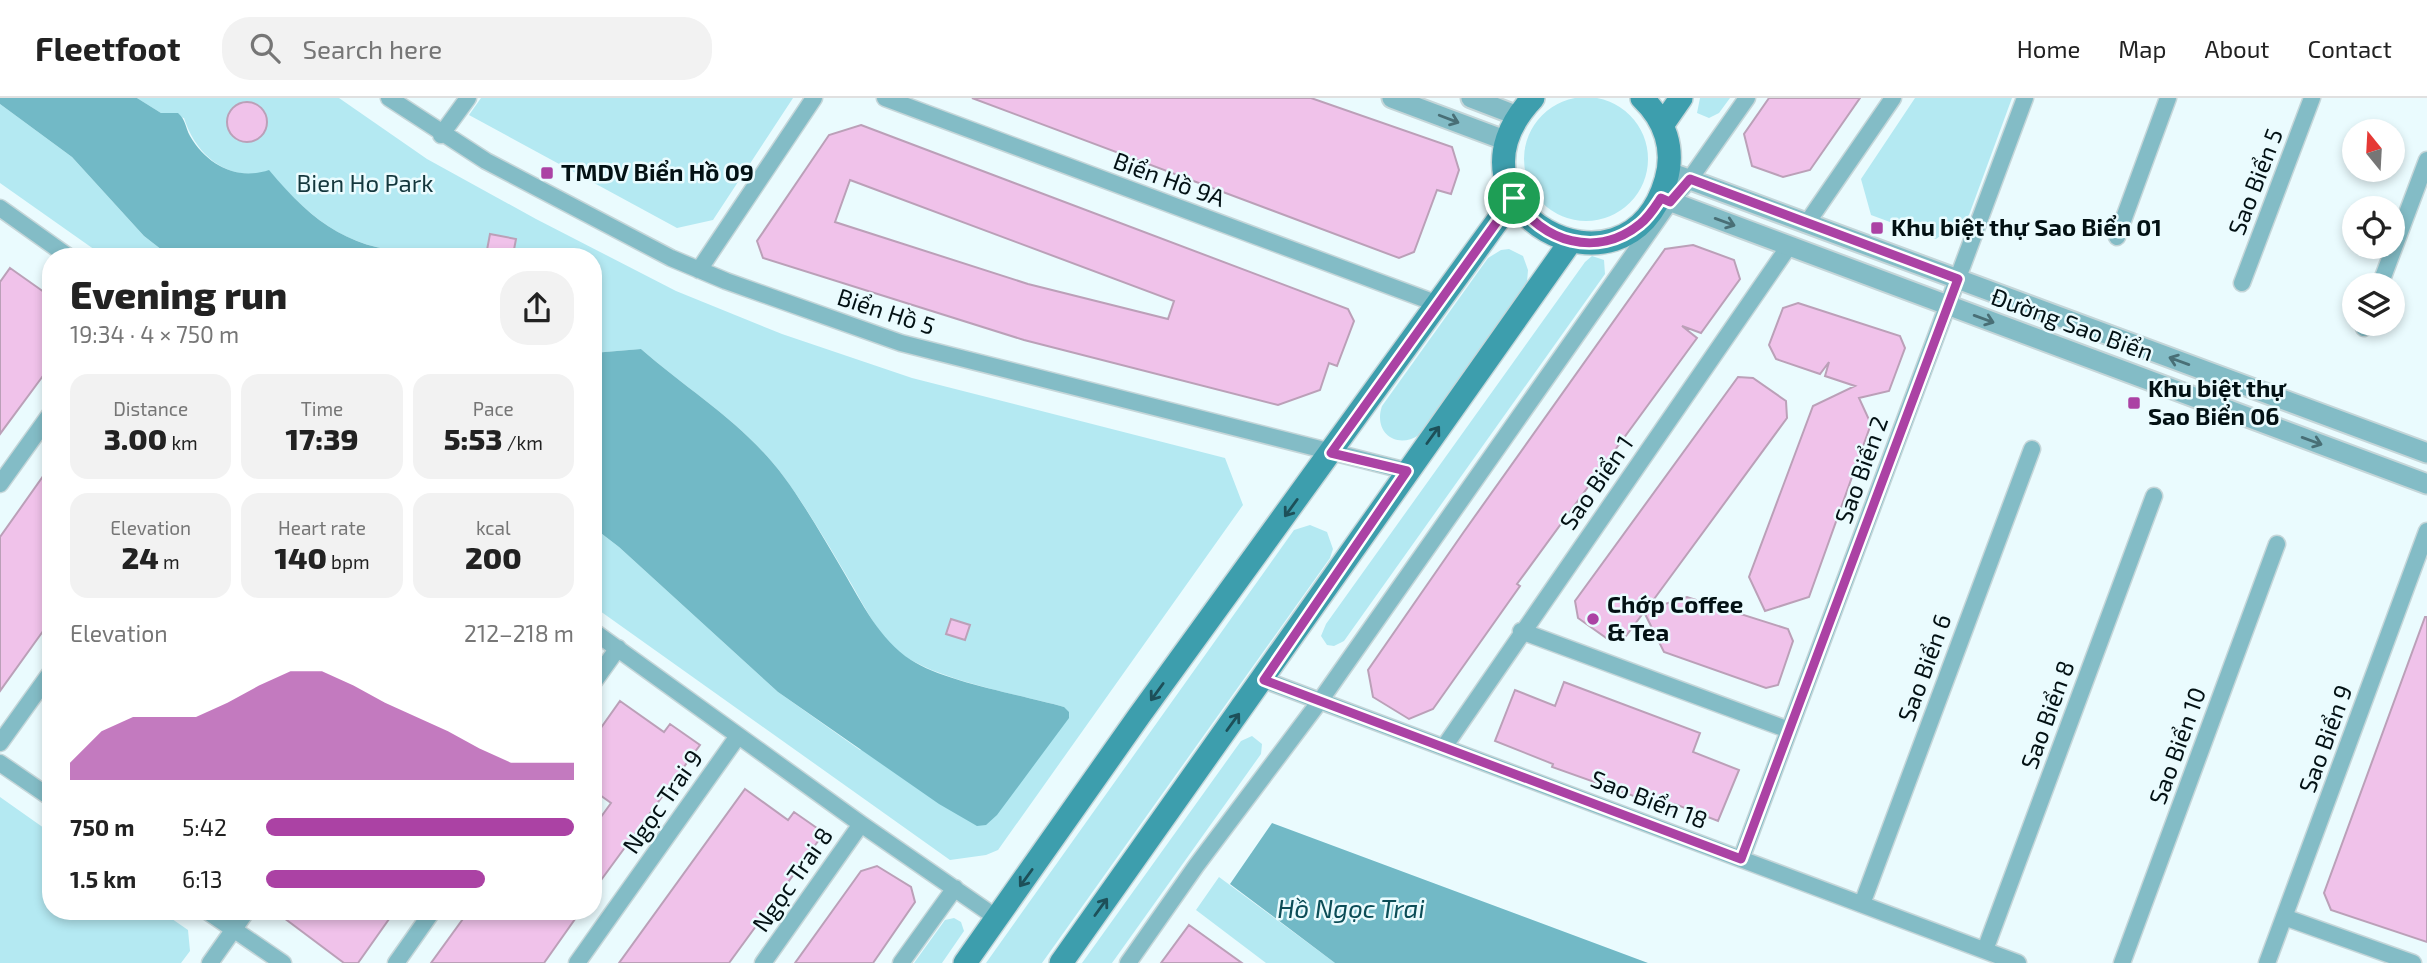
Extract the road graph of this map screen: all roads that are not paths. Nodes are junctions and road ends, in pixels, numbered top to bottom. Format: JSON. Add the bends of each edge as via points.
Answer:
{"nodes":[{"id":1,"x":389,"y":98,"type":"edge"},
{"id":2,"x":468,"y":98,"type":"edge"},
{"id":3,"x":814,"y":98,"type":"edge"},
{"id":4,"x":885,"y":98,"type":"edge"},
{"id":5,"x":1392,"y":98,"type":"edge"},
{"id":6,"x":1471,"y":98,"type":"edge"},
{"id":7,"x":1642,"y":98,"type":"edge"},
{"id":8,"x":1681,"y":98,"type":"edge"},
{"id":9,"x":1747,"y":98,"type":"edge"},
{"id":10,"x":1893,"y":98,"type":"edge"},
{"id":11,"x":2025,"y":98,"type":"edge"},
{"id":12,"x":2168,"y":98,"type":"edge"},
{"id":13,"x":2312,"y":98,"type":"edge"},
{"id":14,"x":1526,"y":107,"type":"edge"},
{"id":15,"x":1663,"y":124,"type":"junction"},
{"id":16,"x":442,"y":135,"type":"junction"},
{"id":17,"x":1507,"y":141,"type":"junction"},
{"id":18,"x":2427,"y":160,"type":"edge"},
{"id":19,"x":1679,"y":176,"type":"junction"},
{"id":20,"x":1514,"y":198,"type":"junction"},
{"id":21,"x":1666,"y":200,"type":"junction"},
{"id":22,"x":3,"y":216,"type":"edge"},
{"id":23,"x":1807,"y":223,"type":"junction"},
{"id":24,"x":2117,"y":237,"type":"dead end"},
{"id":25,"x":1571,"y":242,"type":"junction"},
{"id":26,"x":1788,"y":246,"type":"junction"},
{"id":27,"x":55,"y":248,"type":"edge"},
{"id":28,"x":699,"y":270,"type":"junction"},
{"id":29,"x":2385,"y":273,"type":"edge"},
{"id":30,"x":1958,"y":279,"type":"junction"},
{"id":31,"x":2242,"y":283,"type":"dead end"},
{"id":32,"x":1438,"y":304,"type":"junction"},
{"id":33,"x":1948,"y":305,"type":"junction"},
{"id":34,"x":42,"y":426,"type":"edge"},
{"id":35,"x":2032,"y":449,"type":"dead end"},
{"id":36,"x":1331,"y":453,"type":"junction"},
{"id":37,"x":2427,"y":453,"type":"edge"},
{"id":38,"x":1407,"y":471,"type":"junction"},
{"id":39,"x":0,"y":484,"type":"edge"},
{"id":40,"x":2427,"y":484,"type":"edge"},
{"id":41,"x":2154,"y":496,"type":"dead end"},
{"id":42,"x":2427,"y":531,"type":"edge"},
{"id":43,"x":2277,"y":544,"type":"dead end"},
{"id":44,"x":1521,"y":631,"type":"junction"},
{"id":45,"x":602,"y":637,"type":"edge"},
{"id":46,"x":618,"y":648,"type":"junction"},
{"id":47,"x":602,"y":670,"type":"edge"},
{"id":48,"x":1264,"y":680,"type":"junction"},
{"id":49,"x":42,"y":685,"type":"edge"},
{"id":50,"x":1320,"y":701,"type":"junction"},
{"id":51,"x":1789,"y":730,"type":"junction"},
{"id":52,"x":738,"y":736,"type":"junction"},
{"id":53,"x":0,"y":743,"type":"edge"},
{"id":54,"x":1444,"y":747,"type":"junction"},
{"id":55,"x":0,"y":763,"type":"edge"},
{"id":56,"x":42,"y":792,"type":"edge"},
{"id":57,"x":861,"y":824,"type":"junction"},
{"id":58,"x":1741,"y":859,"type":"junction"},
{"id":59,"x":955,"y":888,"type":"junction"},
{"id":60,"x":1862,"y":904,"type":"junction"},
{"id":61,"x":2284,"y":917,"type":"junction"},
{"id":62,"x":997,"y":918,"type":"junction"},
{"id":63,"x":219,"y":920,"type":"edge"},
{"id":64,"x":240,"y":920,"type":"edge"},
{"id":65,"x":426,"y":920,"type":"edge"},
{"id":66,"x":233,"y":930,"type":"junction"},
{"id":67,"x":1985,"y":950,"type":"junction"},
{"id":68,"x":210,"y":963,"type":"edge"},
{"id":69,"x":283,"y":963,"type":"edge"},
{"id":70,"x":396,"y":963,"type":"edge"},
{"id":71,"x":577,"y":963,"type":"edge"},
{"id":72,"x":763,"y":963,"type":"edge"},
{"id":73,"x":901,"y":963,"type":"edge"},
{"id":74,"x":965,"y":963,"type":"edge"},
{"id":75,"x":1061,"y":963,"type":"edge"},
{"id":76,"x":1128,"y":963,"type":"edge"},
{"id":77,"x":2018,"y":963,"type":"edge"},
{"id":78,"x":2122,"y":963,"type":"edge"},
{"id":79,"x":2267,"y":963,"type":"edge"},
{"id":80,"x":2413,"y":963,"type":"edge"}],
"edges":[{"from":1,"to":16,"type":"street","name":"Biển Hồ 5"},
{"from":2,"to":16,"type":"street"},
{"from":3,"to":28,"type":"street"},
{"from":4,"to":32,"type":"street","name":"Biển Hồ 9A"},
{"from":5,"to":17,"type":"street","one_way":true},
{"from":6,"to":14,"type":"street"},
{"from":7,"to":15,"type":"main road"},
{"from":8,"to":15,"type":"main road"},
{"from":9,"to":19,"type":"street"},
{"from":10,"to":23,"type":"street"},
{"from":11,"to":30,"type":"street","name":"Sao Biển 2"},
{"from":12,"to":24,"type":"street"},
{"from":13,"to":31,"type":"street","name":"Sao Biển 5"},
{"from":14,"to":17,"type":"main road"},
{"from":15,"to":19,"type":"main road"},
{"from":16,"to":28,"type":"street","name":"Biển Hồ 5"},
{"from":17,"to":20,"type":"main road","via":[[1505,171]]},
{"from":18,"to":29,"type":"street"},
{"from":19,"to":21,"type":"main road"},
{"from":19,"to":23,"type":"street","name":"Đường Sao Biển"},
{"from":20,"to":25,"type":"main road","via":[[1538,226]]},
{"from":20,"to":32,"type":"main road"},
{"from":21,"to":25,"type":"main road","via":[[1617,238]]},
{"from":21,"to":26,"type":"street","name":"Đường Sao Biển","one_way":true},
{"from":21,"to":50,"type":"street"},
{"from":22,"to":27,"type":"street"},
{"from":23,"to":30,"type":"street","name":"Đường Sao Biển"},
{"from":38,"to":25,"type":"main road","one_way":true},
{"from":26,"to":33,"type":"street","name":"Đường Sao Biển"},
{"from":26,"to":44,"type":"street","name":"Sao Biển 1"},
{"from":28,"to":36,"type":"street","name":"Biển Hồ 5","via":[[901,342]]},
{"from":30,"to":33,"type":"street","name":"Sao Biển 2"},
{"from":37,"to":30,"type":"street","name":"Đường Sao Biển","one_way":true},
{"from":32,"to":36,"type":"main road"},
{"from":33,"to":40,"type":"street","name":"Đường Sao Biển","one_way":true},
{"from":33,"to":51,"type":"street","name":"Sao Biển 2"},
{"from":34,"to":39,"type":"street"},
{"from":35,"to":60,"type":"street","name":"Sao Biển 6"},
{"from":36,"to":38,"type":"street","name":"Biển Hồ 5"},
{"from":36,"to":62,"type":"main road","one_way":true},
{"from":38,"to":48,"type":"main road"},
{"from":41,"to":67,"type":"street","name":"Sao Biển 8"},
{"from":42,"to":61,"type":"street","name":"Sao Biển 9"},
{"from":43,"to":78,"type":"street","name":"Sao Biển 10"},
{"from":44,"to":51,"type":"street"},
{"from":44,"to":54,"type":"street","name":"Sao Biển 1"},
{"from":45,"to":46,"type":"street"},
{"from":46,"to":47,"type":"street"},
{"from":46,"to":52,"type":"street"},
{"from":48,"to":50,"type":"street","name":"Sao Biển 18"},
{"from":75,"to":48,"type":"main road","one_way":true},
{"from":49,"to":53,"type":"street"},
{"from":50,"to":54,"type":"street","name":"Sao Biển 18"},
{"from":50,"to":76,"type":"street"},
{"from":51,"to":58,"type":"street","name":"Sao Biển 2"},
{"from":52,"to":57,"type":"street"},
{"from":52,"to":71,"type":"street","name":"Ngọc Trai 9"},
{"from":54,"to":58,"type":"street","name":"Sao Biển 18"},
{"from":55,"to":56,"type":"street"},
{"from":57,"to":59,"type":"street"},
{"from":57,"to":72,"type":"street","name":"Ngọc Trai 8"},
{"from":58,"to":60,"type":"street","name":"Sao Biển 18"},
{"from":59,"to":62,"type":"street"},
{"from":59,"to":73,"type":"street"},
{"from":60,"to":67,"type":"street","name":"Sao Biển 18"},
{"from":61,"to":79,"type":"street","name":"Sao Biển 9"},
{"from":61,"to":80,"type":"street"},
{"from":62,"to":74,"type":"main road"},
{"from":63,"to":66,"type":"street"},
{"from":64,"to":66,"type":"street"},
{"from":65,"to":70,"type":"street"},
{"from":66,"to":68,"type":"street"},
{"from":66,"to":69,"type":"street"},
{"from":67,"to":77,"type":"street","name":"Sao Biển 18"}]}
